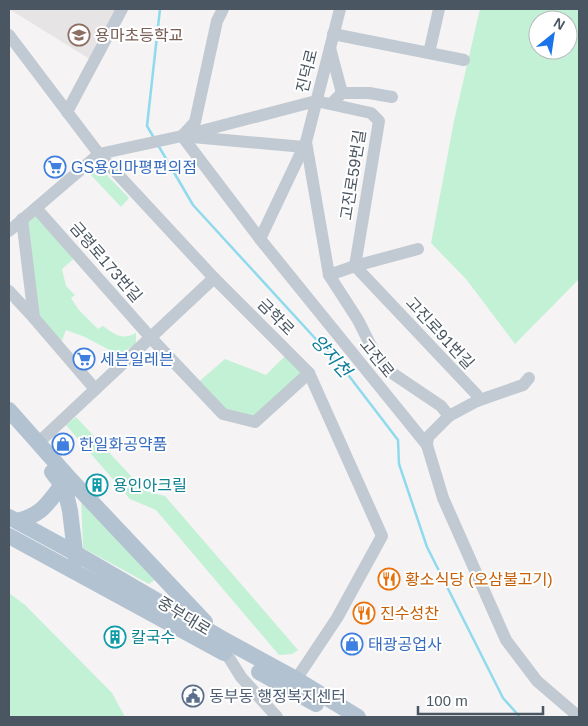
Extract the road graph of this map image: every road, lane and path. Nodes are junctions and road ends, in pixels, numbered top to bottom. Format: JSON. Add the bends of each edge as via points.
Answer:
{"nodes":[{"id":1,"x":122,"y":9,"type":"edge"},
{"id":2,"x":223,"y":9,"type":"edge"},
{"id":3,"x":340,"y":9,"type":"edge"},
{"id":4,"x":439,"y":9,"type":"edge"},
{"id":5,"x":9,"y":35,"type":"edge"},
{"id":6,"x":332,"y":40,"type":"junction"},
{"id":7,"x":429,"y":53,"type":"junction"},
{"id":8,"x":464,"y":60,"type":"dead end"},
{"id":9,"x":342,"y":93,"type":"junction"},
{"id":10,"x":392,"y":97,"type":"dead end"},
{"id":11,"x":316,"y":101,"type":"junction"},
{"id":12,"x":331,"y":104,"type":"junction"},
{"id":13,"x":67,"y":112,"type":"junction"},
{"id":14,"x":179,"y":137,"type":"junction"},
{"id":15,"x":305,"y":145,"type":"junction"},
{"id":16,"x":104,"y":153,"type":"junction"},
{"id":17,"x":36,"y":208,"type":"junction"},
{"id":18,"x":22,"y":219,"type":"junction"},
{"id":19,"x":9,"y":231,"type":"edge"},
{"id":20,"x":260,"y":239,"type":"junction"},
{"id":21,"x":418,"y":250,"type":"dead end"},
{"id":22,"x":355,"y":266,"type":"junction"},
{"id":23,"x":328,"y":274,"type":"junction"},
{"id":24,"x":214,"y":278,"type":"junction"},
{"id":25,"x":9,"y":291,"type":"edge"},
{"id":26,"x":34,"y":318,"type":"junction"},
{"id":27,"x":151,"y":338,"type":"junction"},
{"id":28,"x":309,"y":373,"type":"junction"},
{"id":29,"x":529,"y":378,"type":"dead end"},
{"id":30,"x":95,"y":389,"type":"junction"},
{"id":31,"x":477,"y":401,"type":"junction"},
{"id":32,"x":9,"y":410,"type":"edge"},
{"id":33,"x":449,"y":416,"type":"junction"},
{"id":34,"x":9,"y":423,"type":"edge"},
{"id":35,"x":38,"y":443,"type":"junction"},
{"id":36,"x":427,"y":445,"type":"junction"},
{"id":37,"x":59,"y":481,"type":"junction"},
{"id":38,"x":13,"y":519,"type":"edge"},
{"id":39,"x":9,"y":536,"type":"edge"},
{"id":40,"x":75,"y":553,"type":"junction"},
{"id":41,"x":77,"y":572,"type":"junction"},
{"id":42,"x":223,"y":646,"type":"junction"},
{"id":43,"x":272,"y":679,"type":"junction"},
{"id":44,"x":293,"y":684,"type":"junction"},
{"id":45,"x":261,"y":698,"type":"junction"},
{"id":46,"x":278,"y":717,"type":"edge"},
{"id":47,"x":338,"y":717,"type":"edge"},
{"id":48,"x":358,"y":717,"type":"edge"},
{"id":49,"x":579,"y":717,"type":"edge"}],
"edges":[{"from":1,"to":13,"type":"street"},
{"from":2,"to":14,"type":"street","via":[[217,22],[195,122]]},
{"from":3,"to":6,"type":"street","name":"진덕로"},
{"from":4,"to":7,"type":"street"},
{"from":5,"to":13,"type":"street","name":"금학로"},
{"from":6,"to":7,"type":"street"},
{"from":6,"to":9,"type":"street"},
{"from":6,"to":11,"type":"street","name":"진덕로"},
{"from":7,"to":8,"type":"street"},
{"from":9,"to":10,"type":"street"},
{"from":9,"to":12,"type":"street"},
{"from":11,"to":12,"type":"street","name":"고진로59번길"},
{"from":11,"to":14,"type":"street","name":"고진로59번길"},
{"from":11,"to":15,"type":"street","name":"진덕로"},
{"from":12,"to":22,"type":"street","name":"고진로59번길","via":[[371,113],[379,121]]},
{"from":13,"to":16,"type":"street","name":"금학로"},
{"from":14,"to":15,"type":"street"},
{"from":14,"to":16,"type":"street","name":"고진로59번길"},
{"from":14,"to":20,"type":"street","name":"고진로"},
{"from":15,"to":20,"type":"street","name":"진덕로"},
{"from":15,"to":23,"type":"street","name":"진덕로"},
{"from":16,"to":17,"type":"street"},
{"from":16,"to":24,"type":"street","name":"금학로"},
{"from":17,"to":18,"type":"street"},
{"from":17,"to":27,"type":"street","name":"금령로173번길"},
{"from":18,"to":19,"type":"street"},
{"from":18,"to":26,"type":"street"},
{"from":20,"to":36,"type":"street","name":"고진로"},
{"from":21,"to":22,"type":"street"},
{"from":22,"to":23,"type":"street"},
{"from":22,"to":31,"type":"street","name":"고진로91번길","via":[[477,395]]},
{"from":23,"to":33,"type":"street","via":[[358,320],[376,356],[392,373],[441,406]]},
{"from":24,"to":27,"type":"street"},
{"from":24,"to":28,"type":"street","name":"금학로"},
{"from":25,"to":26,"type":"street"},
{"from":26,"to":30,"type":"street"},
{"from":27,"to":28,"type":"street","name":"금령로173번길","via":[[223,414],[255,422]]},
{"from":27,"to":30,"type":"street"},
{"from":28,"to":44,"type":"street","name":"금학로","via":[[382,536],[337,618]]},
{"from":29,"to":31,"type":"street","via":[[523,385]]},
{"from":30,"to":35,"type":"street"},
{"from":31,"to":33,"type":"street"},
{"from":32,"to":35,"type":"main road"},
{"from":33,"to":36,"type":"street","via":[[428,437]]},
{"from":34,"to":37,"type":"main road"},
{"from":35,"to":42,"type":"main road"},
{"from":36,"to":49,"type":"street","name":"고진로","via":[[443,498],[506,640],[537,681]]},
{"from":37,"to":38,"type":"main road","via":[[26,515]]},
{"from":37,"to":40,"type":"main road","via":[[70,510]]},
{"from":38,"to":40,"type":"main road","name":"중부대로"},
{"from":39,"to":41,"type":"main road","name":"중부대로"},
{"from":40,"to":41,"type":"main road"},
{"from":40,"to":42,"type":"main road","name":"중부대로"},
{"from":41,"to":42,"type":"main road","name":"중부대로"},
{"from":42,"to":43,"type":"main road","name":"중부대로"},
{"from":42,"to":44,"type":"main road","name":"중부대로"},
{"from":42,"to":45,"type":"street","via":[[241,676]]},
{"from":43,"to":44,"type":"main road","name":"중부대로"},
{"from":43,"to":45,"type":"street"},
{"from":44,"to":47,"type":"main road","name":"중부대로"},
{"from":44,"to":48,"type":"main road","name":"중부대로"},
{"from":45,"to":46,"type":"street"}]}
